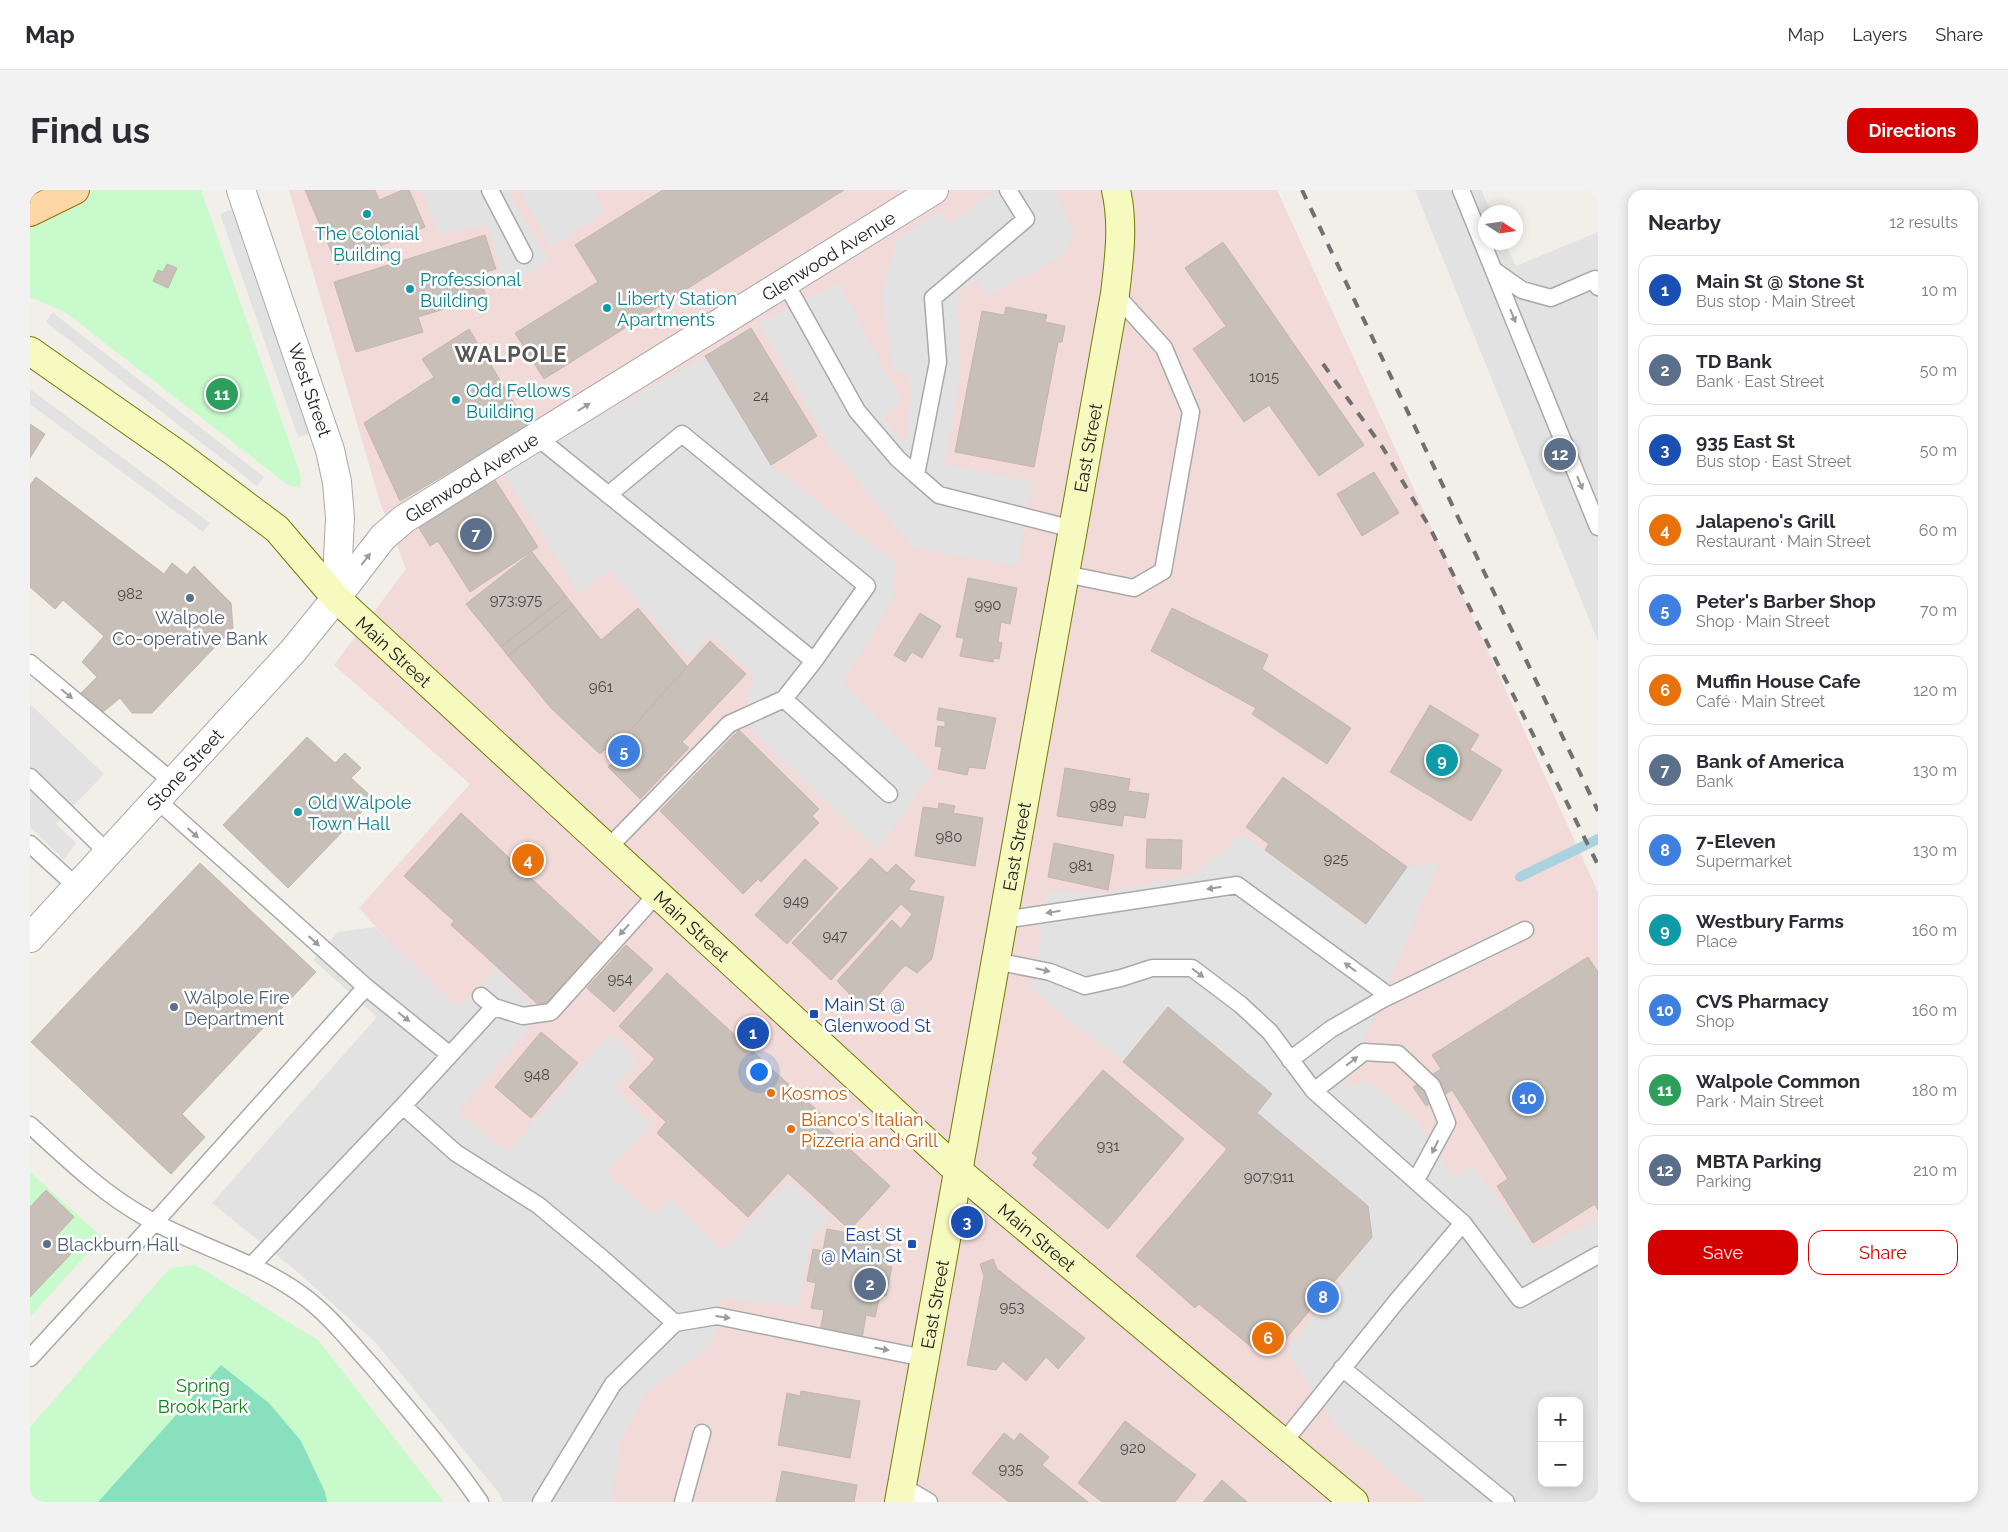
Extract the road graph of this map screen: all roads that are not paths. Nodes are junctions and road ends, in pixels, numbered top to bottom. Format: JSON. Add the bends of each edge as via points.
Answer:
{"nodes":[{"id":1,"x":75,"y":190,"type":"edge"},
{"id":2,"x":241,"y":190,"type":"edge"},
{"id":3,"x":490,"y":190,"type":"edge"},
{"id":4,"x":934,"y":190,"type":"edge"},
{"id":5,"x":1008,"y":190,"type":"edge"},
{"id":6,"x":1116,"y":190,"type":"edge"},
{"id":7,"x":1461,"y":190,"type":"edge"},
{"id":8,"x":30,"y":212,"type":"edge"},
{"id":9,"x":524,"y":255,"type":"dead end"},
{"id":10,"x":1495,"y":271,"type":"junction"},
{"id":11,"x":786,"y":282,"type":"junction"},
{"id":12,"x":1598,"y":287,"type":"edge"},
{"id":13,"x":1116,"y":294,"type":"junction"},
{"id":14,"x":30,"y":351,"type":"edge"},
{"id":15,"x":537,"y":437,"type":"junction"},
{"id":16,"x":916,"y":475,"type":"junction"},
{"id":17,"x":608,"y":495,"type":"junction"},
{"id":18,"x":1598,"y":527,"type":"edge"},
{"id":19,"x":1073,"y":529,"type":"junction"},
{"id":20,"x":1065,"y":574,"type":"junction"},
{"id":21,"x":336,"y":598,"type":"junction"},
{"id":22,"x":814,"y":661,"type":"junction"},
{"id":23,"x":30,"y":663,"type":"edge"},
{"id":24,"x":784,"y":698,"type":"junction"},
{"id":25,"x":30,"y":777,"type":"edge"},
{"id":26,"x":165,"y":791,"type":"junction"},
{"id":27,"x":889,"y":794,"type":"dead end"},
{"id":28,"x":30,"y":844,"type":"edge"},
{"id":29,"x":608,"y":848,"type":"junction"},
{"id":30,"x":108,"y":853,"type":"junction"},
{"id":31,"x":77,"y":887,"type":"junction"},
{"id":32,"x":656,"y":894,"type":"junction"},
{"id":33,"x":1003,"y":920,"type":"junction"},
{"id":34,"x":1525,"y":930,"type":"dead end"},
{"id":35,"x":30,"y":938,"type":"edge"},
{"id":36,"x":995,"y":960,"type":"junction"},
{"id":37,"x":366,"y":987,"type":"junction"},
{"id":38,"x":481,"y":996,"type":"dead end"},
{"id":39,"x":1389,"y":996,"type":"junction"},
{"id":40,"x":494,"y":1007,"type":"junction"},
{"id":41,"x":450,"y":1054,"type":"junction"},
{"id":42,"x":1290,"y":1060,"type":"junction"},
{"id":43,"x":1314,"y":1091,"type":"junction"},
{"id":44,"x":403,"y":1106,"type":"junction"},
{"id":45,"x":30,"y":1125,"type":"edge"},
{"id":46,"x":957,"y":1170,"type":"junction"},
{"id":47,"x":1416,"y":1180,"type":"junction"},
{"id":48,"x":155,"y":1222,"type":"junction"},
{"id":49,"x":1463,"y":1223,"type":"junction"},
{"id":50,"x":1598,"y":1255,"type":"edge"},
{"id":51,"x":251,"y":1266,"type":"junction"},
{"id":52,"x":675,"y":1323,"type":"junction"},
{"id":53,"x":30,"y":1358,"type":"edge"},
{"id":54,"x":924,"y":1358,"type":"junction"},
{"id":55,"x":1342,"y":1368,"type":"junction"},
{"id":56,"x":702,"y":1433,"type":"dead end"},
{"id":57,"x":1284,"y":1443,"type":"junction"},
{"id":58,"x":900,"y":1494,"type":"edge"},
{"id":59,"x":1338,"y":1497,"type":"edge"},
{"id":60,"x":480,"y":1502,"type":"edge"},
{"id":61,"x":541,"y":1502,"type":"edge"},
{"id":62,"x":683,"y":1502,"type":"edge"},
{"id":63,"x":929,"y":1502,"type":"edge"},
{"id":64,"x":1506,"y":1502,"type":"edge"}],
"edges":[{"from":1,"to":8,"type":"main road"},
{"from":2,"to":21,"type":"street","name":"West Street","via":[[330,450],[340,518]]},
{"from":3,"to":9,"type":"lane"},
{"from":4,"to":11,"type":"street","name":"Glenwood Avenue"},
{"from":5,"to":16,"type":"lane","via":[[1026,219],[933,298],[938,362]]},
{"from":6,"to":13,"type":"main road","name":"East Street","via":[[1121,223]]},
{"from":7,"to":10,"type":"lane"},
{"from":10,"to":12,"type":"lane","via":[[1522,290],[1551,298],[1595,279]]},
{"from":10,"to":18,"type":"lane","one_way":true},
{"from":15,"to":11,"type":"street","name":"Glenwood Avenue","one_way":true},
{"from":11,"to":16,"type":"lane","via":[[857,410],[898,459]]},
{"from":13,"to":19,"type":"main road","name":"East Street"},
{"from":13,"to":20,"type":"lane","via":[[1164,348],[1191,412],[1165,562],[1163,571],[1134,588]]},
{"from":14,"to":21,"type":"main road","name":"Main Street","via":[[180,456],[277,529]]},
{"from":15,"to":17,"type":"lane"},
{"from":21,"to":15,"type":"street","name":"Glenwood Avenue","one_way":true,"via":[[383,537],[404,520]]},
{"from":16,"to":19,"type":"lane","via":[[939,495]]},
{"from":17,"to":22,"type":"lane"},
{"from":17,"to":22,"type":"lane","via":[[682,434],[867,586]]},
{"from":19,"to":20,"type":"main road","name":"East Street"},
{"from":20,"to":33,"type":"main road","name":"East Street"},
{"from":21,"to":26,"type":"street","name":"Stone Street","via":[[293,651]]},
{"from":21,"to":29,"type":"main road","name":"Main Street"},
{"from":22,"to":24,"type":"lane"},
{"from":23,"to":26,"type":"lane","one_way":true},
{"from":24,"to":27,"type":"lane"},
{"from":24,"to":29,"type":"lane","via":[[729,724]]},
{"from":25,"to":30,"type":"lane"},
{"from":26,"to":30,"type":"street","name":"Stone Street"},
{"from":26,"to":37,"type":"lane","one_way":true},
{"from":28,"to":31,"type":"lane"},
{"from":29,"to":32,"type":"main road","name":"Main Street"},
{"from":30,"to":31,"type":"street","name":"Stone Street"},
{"from":31,"to":35,"type":"street","name":"Stone Street"},
{"from":32,"to":40,"type":"lane","one_way":true,"via":[[551,1012],[524,1016]]},
{"from":32,"to":46,"type":"main road","name":"Main Street"},
{"from":33,"to":36,"type":"main road","name":"East Street"},
{"from":39,"to":33,"type":"lane","one_way":true,"via":[[1237,885]]},
{"from":34,"to":39,"type":"lane"},
{"from":36,"to":42,"type":"lane","one_way":true,"via":[[1050,972],[1085,986],[1152,968],[1192,968],[1270,1032]]},
{"from":36,"to":46,"type":"main road","name":"East Street"},
{"from":37,"to":41,"type":"lane","one_way":true},
{"from":37,"to":48,"type":"lane"},
{"from":38,"to":40,"type":"lane"},
{"from":39,"to":42,"type":"lane","via":[[1331,1029]]},
{"from":40,"to":41,"type":"lane"},
{"from":41,"to":44,"type":"lane"},
{"from":42,"to":43,"type":"lane"},
{"from":43,"to":47,"type":"lane"},
{"from":43,"to":47,"type":"lane","one_way":true,"via":[[1364,1052],[1398,1054],[1432,1086],[1446,1123]]},
{"from":44,"to":51,"type":"lane"},
{"from":44,"to":52,"type":"lane","via":[[456,1153],[538,1205]]},
{"from":45,"to":48,"type":"lane","via":[[112,1196]]},
{"from":46,"to":54,"type":"main road","name":"East Street"},
{"from":46,"to":57,"type":"main road","name":"Main Street"},
{"from":47,"to":49,"type":"lane"},
{"from":48,"to":51,"type":"lane"},
{"from":48,"to":53,"type":"lane"},
{"from":49,"to":50,"type":"lane","via":[[1520,1299]]},
{"from":49,"to":55,"type":"lane"},
{"from":51,"to":60,"type":"lane","via":[[306,1298],[326,1316],[409,1409]]},
{"from":52,"to":54,"type":"lane","one_way":true,"via":[[717,1316]]},
{"from":52,"to":61,"type":"lane","via":[[613,1384]]},
{"from":54,"to":58,"type":"main road","name":"East Street"},
{"from":55,"to":57,"type":"lane"},
{"from":55,"to":64,"type":"lane"},
{"from":56,"to":62,"type":"lane"},
{"from":57,"to":59,"type":"main road","name":"Main Street"},
{"from":58,"to":63,"type":"lane"}]}
